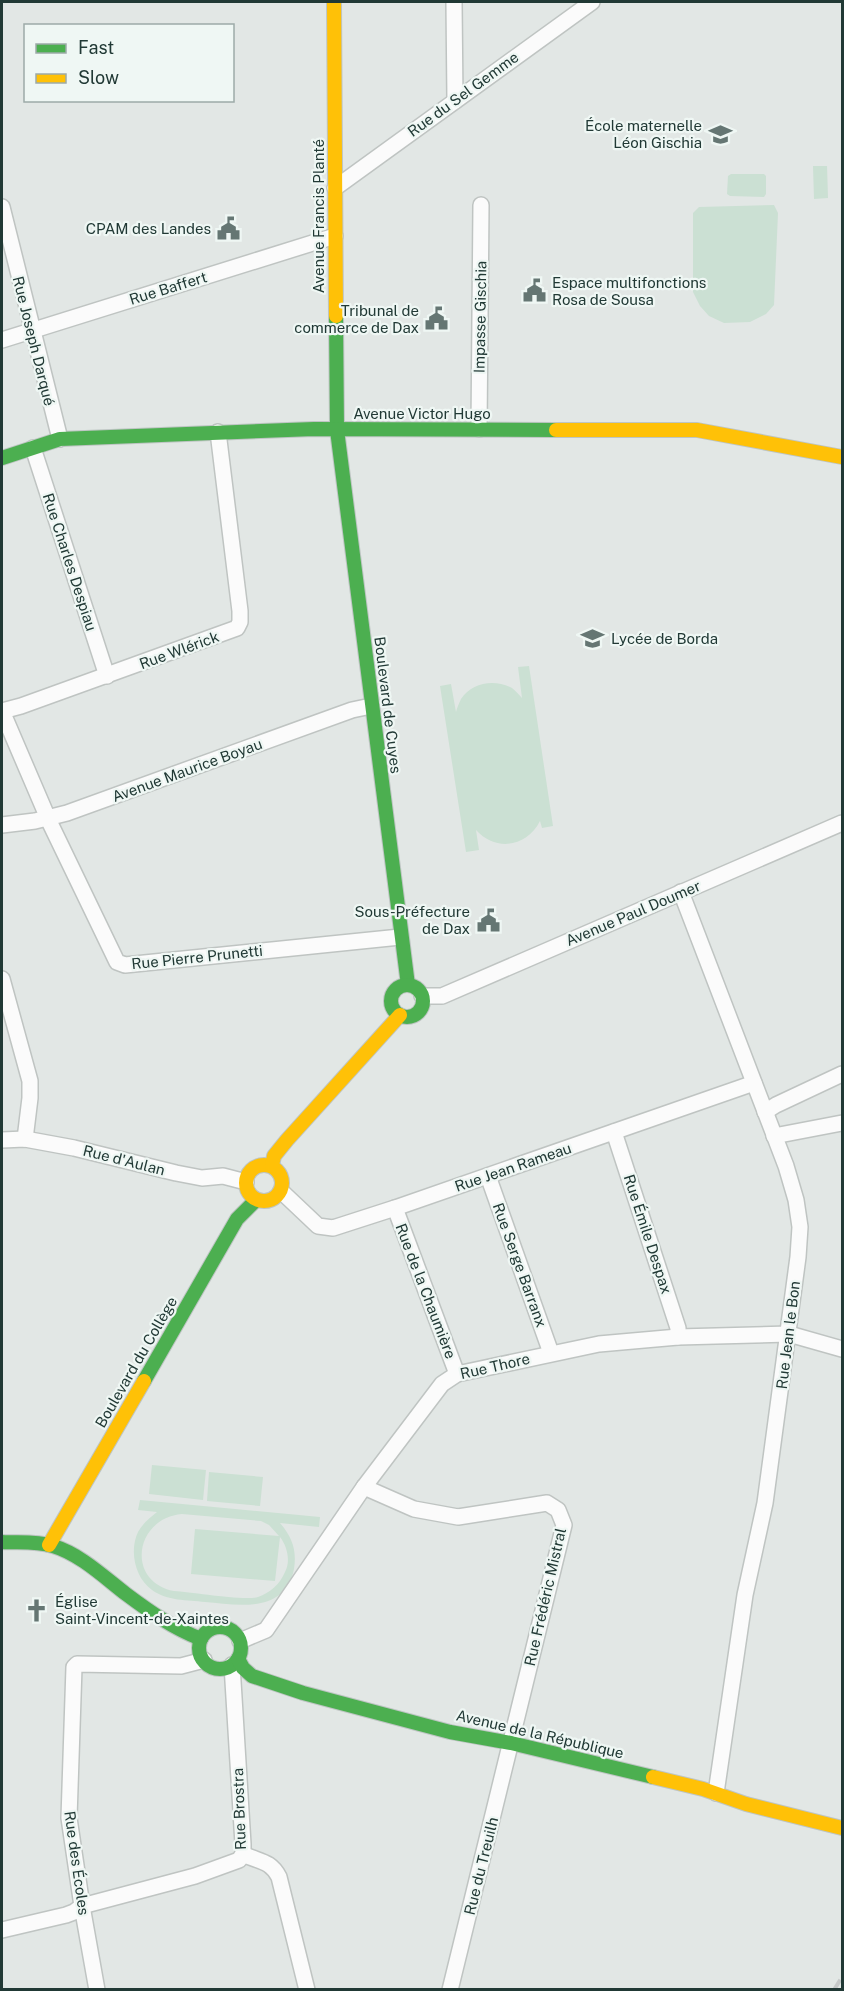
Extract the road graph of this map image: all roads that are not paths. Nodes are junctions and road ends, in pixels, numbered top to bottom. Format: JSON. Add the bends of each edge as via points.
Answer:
{"nodes":[{"id":1,"x":334,"y":2,"type":"edge"},
{"id":2,"x":454,"y":2,"type":"edge"},
{"id":3,"x":589,"y":2,"type":"edge"},
{"id":4,"x":455,"y":100,"type":"junction"},
{"id":5,"x":335,"y":188,"type":"junction"},
{"id":6,"x":481,"y":204,"type":"dead end"},
{"id":7,"x":2,"y":207,"type":"edge"},
{"id":8,"x":335,"y":236,"type":"junction"},
{"id":9,"x":31,"y":331,"type":"junction"},
{"id":10,"x":2,"y":340,"type":"edge"},
{"id":11,"x":479,"y":429,"type":"junction"},
{"id":12,"x":337,"y":430,"type":"junction"},
{"id":13,"x":218,"y":432,"type":"junction"},
{"id":14,"x":60,"y":439,"type":"junction"},
{"id":15,"x":33,"y":448,"type":"junction"},
{"id":16,"x":843,"y":457,"type":"edge"},
{"id":17,"x":2,"y":458,"type":"edge"},
{"id":18,"x":107,"y":676,"type":"junction"},
{"id":19,"x":371,"y":706,"type":"junction"},
{"id":20,"x":2,"y":711,"type":"edge"},
{"id":21,"x":49,"y":818,"type":"junction"},
{"id":22,"x":843,"y":823,"type":"edge"},
{"id":23,"x":2,"y":825,"type":"edge"},
{"id":24,"x":681,"y":892,"type":"junction"},
{"id":25,"x":400,"y":937,"type":"junction"},
{"id":26,"x":2,"y":979,"type":"edge"},
{"id":27,"x":408,"y":985,"type":"junction"},
{"id":28,"x":422,"y":996,"type":"junction"},
{"id":29,"x":400,"y":1015,"type":"junction"},
{"id":30,"x":843,"y":1074,"type":"edge"},
{"id":31,"x":754,"y":1083,"type":"junction"},
{"id":32,"x":765,"y":1112,"type":"junction"},
{"id":33,"x":843,"y":1123,"type":"edge"},
{"id":34,"x":614,"y":1132,"type":"junction"},
{"id":35,"x":774,"y":1136,"type":"junction"},
{"id":36,"x":25,"y":1139,"type":"junction"},
{"id":37,"x":2,"y":1140,"type":"edge"},
{"id":38,"x":272,"y":1166,"type":"junction"},
{"id":39,"x":488,"y":1176,"type":"junction"},
{"id":40,"x":246,"y":1182,"type":"junction"},
{"id":41,"x":281,"y":1191,"type":"junction"},
{"id":42,"x":256,"y":1200,"type":"junction"},
{"id":43,"x":395,"y":1208,"type":"junction"},
{"id":44,"x":789,"y":1334,"type":"junction"},
{"id":45,"x":678,"y":1337,"type":"junction"},
{"id":46,"x":843,"y":1349,"type":"edge"},
{"id":47,"x":551,"y":1353,"type":"junction"},
{"id":48,"x":457,"y":1374,"type":"junction"},
{"id":49,"x":364,"y":1487,"type":"junction"},
{"id":50,"x":2,"y":1542,"type":"edge"},
{"id":51,"x":49,"y":1545,"type":"junction"},
{"id":52,"x":201,"y":1639,"type":"junction"},
{"id":53,"x":240,"y":1641,"type":"junction"},
{"id":54,"x":204,"y":1660,"type":"junction"},
{"id":55,"x":235,"y":1662,"type":"junction"},
{"id":56,"x":511,"y":1743,"type":"junction"},
{"id":57,"x":716,"y":1793,"type":"junction"},
{"id":58,"x":843,"y":1828,"type":"edge"},
{"id":59,"x":243,"y":1854,"type":"junction"},
{"id":60,"x":82,"y":1906,"type":"junction"},
{"id":61,"x":2,"y":1930,"type":"edge"},
{"id":62,"x":97,"y":1989,"type":"edge"},
{"id":63,"x":307,"y":1989,"type":"edge"},
{"id":64,"x":450,"y":1989,"type":"edge"}],
"edges":[{"from":1,"to":5,"type":"main road","name":"Avenue Francis Planté"},
{"from":2,"to":4,"type":"street"},
{"from":3,"to":4,"type":"street","name":"Rue du Sel Gemme"},
{"from":4,"to":5,"type":"street","name":"Rue du Sel Gemme"},
{"from":5,"to":8,"type":"main road","name":"Avenue Francis Planté"},
{"from":6,"to":11,"type":"street","name":"Impasse Gischia"},
{"from":7,"to":9,"type":"street","name":"Rue Joseph Darqué"},
{"from":8,"to":9,"type":"street","name":"Rue Baffert"},
{"from":8,"to":12,"type":"main road","name":"Avenue Francis Planté"},
{"from":9,"to":10,"type":"street","name":"Rue Baffert"},
{"from":9,"to":14,"type":"street","name":"Rue Joseph Darqué"},
{"from":11,"to":12,"type":"main road","name":"Avenue Victor Hugo"},
{"from":11,"to":16,"type":"main road","name":"Avenue Victor Hugo","via":[[697,430]]},
{"from":12,"to":13,"type":"main road","name":"Avenue Victor Hugo"},
{"from":12,"to":19,"type":"main road","name":"Boulevard de Cuyes"},
{"from":13,"to":14,"type":"main road","name":"Avenue Victor Hugo"},
{"from":13,"to":18,"type":"street","name":"Rue Wlérick","via":[[240,622],[237,628]]},
{"from":14,"to":15,"type":"main road","name":"Avenue Victor Hugo"},
{"from":15,"to":17,"type":"main road","name":"Avenue Victor Hugo"},
{"from":15,"to":18,"type":"street","name":"Rue Charles Despiau"},
{"from":18,"to":20,"type":"street","name":"Rue Wlérick"},
{"from":19,"to":21,"type":"street","name":"Avenue Maurice Boyau"},
{"from":19,"to":25,"type":"main road","name":"Boulevard de Cuyes"},
{"from":20,"to":21,"type":"street"},
{"from":21,"to":23,"type":"street","name":"Avenue Maurice Boyau"},
{"from":21,"to":25,"type":"street","name":"Rue Pierre Prunetti","via":[[114,957],[121,964]]},
{"from":22,"to":24,"type":"street","name":"Avenue Paul Doumer"},
{"from":24,"to":28,"type":"street","name":"Avenue Paul Doumer","via":[[442,996]]},
{"from":24,"to":31,"type":"street","name":"Rue Jean le Bon"},
{"from":25,"to":27,"type":"main road","name":"Boulevard de Cuyes"},
{"from":26,"to":36,"type":"street","via":[[30,1081]]},
{"from":27,"to":28,"type":"main road"},
{"from":27,"to":29,"type":"main road","via":[[397,988],[391,996],[392,1007]]},
{"from":28,"to":29,"type":"main road","via":[[422,1006],[415,1014]]},
{"from":29,"to":38,"type":"main road","via":[[287,1140],[274,1156]]},
{"from":30,"to":32,"type":"street"},
{"from":31,"to":32,"type":"street","name":"Rue Jean le Bon"},
{"from":31,"to":34,"type":"street","name":"Rue Jean Rameau"},
{"from":32,"to":35,"type":"street","name":"Rue Jean le Bon"},
{"from":33,"to":35,"type":"street"},
{"from":34,"to":39,"type":"street","name":"Rue Jean Rameau"},
{"from":34,"to":45,"type":"street","name":"Rue Émile Despax"},
{"from":35,"to":44,"type":"street","name":"Rue Jean le Bon","via":[[796,1200],[800,1227]]},
{"from":36,"to":37,"type":"street","name":"Rue d'Aulan"},
{"from":36,"to":40,"type":"street","name":"Rue d'Aulan","via":[[202,1178],[223,1176]]},
{"from":38,"to":40,"type":"main road","via":[[254,1167]]},
{"from":38,"to":41,"type":"main road","via":[[280,1174]]},
{"from":39,"to":43,"type":"street","name":"Rue Jean Rameau"},
{"from":39,"to":47,"type":"street","name":"Rue Serge Barranx"},
{"from":40,"to":42,"type":"main road","via":[[248,1193]]},
{"from":41,"to":42,"type":"main road","via":[[273,1200]]},
{"from":41,"to":43,"type":"street","name":"Rue Jean Rameau","via":[[318,1226],[333,1228]]},
{"from":42,"to":51,"type":"main road","name":"Boulevard du Collège","via":[[237,1219]]},
{"from":43,"to":48,"type":"street","name":"Rue de la Chaumière"},
{"from":44,"to":45,"type":"street","name":"Rue Thore"},
{"from":44,"to":46,"type":"street","name":"Rue Thore"},
{"from":44,"to":57,"type":"street","name":"Rue Jean le Bon"},
{"from":45,"to":47,"type":"street","name":"Rue Thore"},
{"from":47,"to":48,"type":"street","name":"Rue Thore"},
{"from":48,"to":49,"type":"street","name":"Rue Thore","via":[[442,1384]]},
{"from":49,"to":53,"type":"street","name":"Rue Thore","via":[[266,1630]]},
{"from":49,"to":56,"type":"street","name":"Rue Frédéric Mistral","via":[[414,1509],[458,1517],[547,1503],[558,1510],[564,1525]]},
{"from":50,"to":51,"type":"main road"},
{"from":51,"to":52,"type":"main road","via":[[81,1561],[175,1628]]},
{"from":52,"to":53,"type":"main road","via":[[218,1627],[231,1630]]},
{"from":52,"to":54,"type":"main road"},
{"from":53,"to":55,"type":"main road"},
{"from":54,"to":55,"type":"main road","via":[[220,1669]]},
{"from":54,"to":60,"type":"street","name":"Rue des Écoles","via":[[181,1666],[74,1667],[69,1818]]},
{"from":55,"to":56,"type":"main road","name":"Avenue de la République","via":[[252,1676],[266,1681]]},
{"from":55,"to":59,"type":"street","name":"Rue Brostra"},
{"from":56,"to":57,"type":"main road","name":"Avenue de la République"},
{"from":56,"to":64,"type":"street","name":"Rue du Treuilh"},
{"from":57,"to":58,"type":"main road","name":"Avenue de la République"},
{"from":59,"to":60,"type":"street","name":"Rue Brostra","via":[[239,1860],[195,1876]]},
{"from":59,"to":63,"type":"street","via":[[274,1867],[279,1877]]},
{"from":60,"to":61,"type":"street","name":"Rue Brostra","via":[[66,1915]]},
{"from":60,"to":62,"type":"street","name":"Rue des Écoles"}]}
